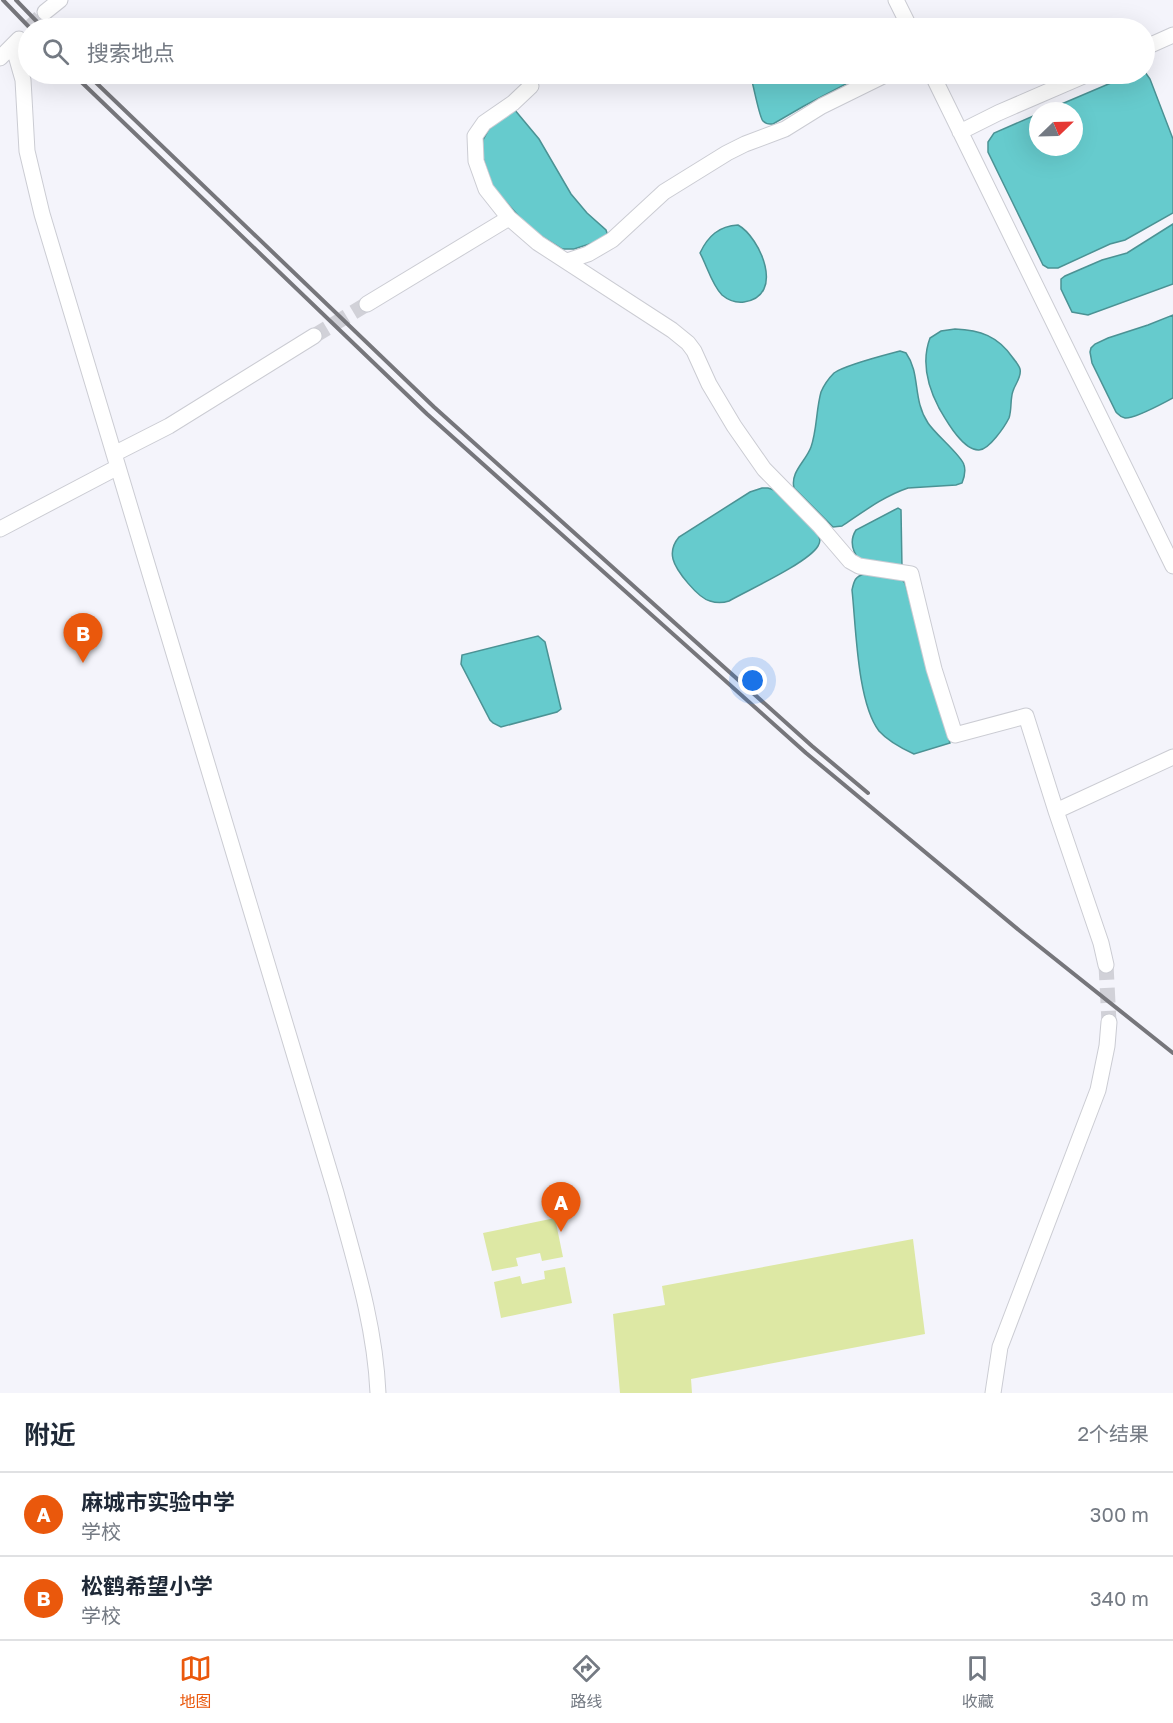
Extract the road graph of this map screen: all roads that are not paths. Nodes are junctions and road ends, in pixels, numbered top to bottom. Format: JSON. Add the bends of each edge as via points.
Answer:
{"nodes":[{"id":1,"x":60,"y":0,"type":"edge"},
{"id":2,"x":896,"y":0,"type":"edge"},
{"id":3,"x":45,"y":12,"type":"tunnel mouth"},
{"id":4,"x":905,"y":18,"type":"edge"},
{"id":5,"x":1173,"y":36,"type":"edge"},
{"id":6,"x":1155,"y":43,"type":"edge"},
{"id":7,"x":18,"y":56,"type":"edge"},
{"id":8,"x":0,"y":58,"type":"edge"},
{"id":9,"x":23,"y":84,"type":"edge"},
{"id":10,"x":867,"y":84,"type":"edge"},
{"id":11,"x":937,"y":84,"type":"edge"},
{"id":12,"x":1065,"y":84,"type":"edge"},
{"id":13,"x":531,"y":86,"type":"dead end"},
{"id":14,"x":960,"y":132,"type":"junction"},
{"id":15,"x":509,"y":218,"type":"junction"},
{"id":16,"x":567,"y":261,"type":"junction"},
{"id":17,"x":367,"y":304,"type":"tunnel mouth"},
{"id":18,"x":314,"y":336,"type":"tunnel mouth"},
{"id":19,"x":116,"y":460,"type":"junction"},
{"id":20,"x":0,"y":529,"type":"edge"},
{"id":21,"x":1173,"y":566,"type":"edge"},
{"id":22,"x":1173,"y":757,"type":"edge"},
{"id":23,"x":1056,"y":811,"type":"junction"},
{"id":24,"x":1106,"y":966,"type":"tunnel mouth"},
{"id":25,"x":1109,"y":1022,"type":"tunnel mouth"},
{"id":26,"x":378,"y":1393,"type":"edge"},
{"id":27,"x":993,"y":1393,"type":"edge"}],
"edges":[{"from":1,"to":3,"type":"street"},
{"from":2,"to":4,"type":"street"},
{"from":5,"to":6,"type":"street"},
{"from":7,"to":8,"type":"street","via":[[15,42]]},
{"from":9,"to":19,"type":"street","via":[[27,151],[42,214]]},
{"from":10,"to":16,"type":"street","via":[[785,129],[726,153],[664,192],[612,240]]},
{"from":11,"to":14,"type":"street"},
{"from":12,"to":14,"type":"street"},
{"from":13,"to":15,"type":"street","via":[[484,123],[475,135],[480,176]]},
{"from":14,"to":21,"type":"street"},
{"from":15,"to":16,"type":"street"},
{"from":15,"to":17,"type":"street"},
{"from":16,"to":23,"type":"street","via":[[688,343],[734,426],[764,469],[850,561],[858,566],[911,574],[955,735],[1026,716]]},
{"from":18,"to":19,"type":"street"},
{"from":19,"to":20,"type":"street"},
{"from":19,"to":26,"type":"street","via":[[336,1193],[366,1306]]},
{"from":22,"to":23,"type":"street"},
{"from":23,"to":24,"type":"street"},
{"from":25,"to":27,"type":"street","via":[[1098,1090],[1000,1347]]}]}
